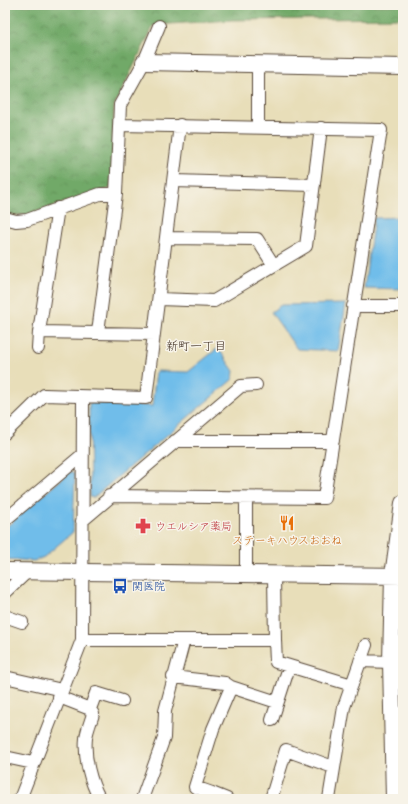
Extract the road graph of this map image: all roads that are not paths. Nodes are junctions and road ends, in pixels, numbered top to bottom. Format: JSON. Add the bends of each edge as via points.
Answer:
{"nodes":[{"id":1,"x":159,"y":26,"type":"dead end"},
{"id":2,"x":144,"y":62,"type":"junction"},
{"id":3,"x":258,"y":64,"type":"junction"},
{"id":4,"x":403,"y":67,"type":"edge"},
{"id":5,"x":120,"y":125,"type":"junction"},
{"id":6,"x":180,"y":125,"type":"junction"},
{"id":7,"x":258,"y":127,"type":"junction"},
{"id":8,"x":321,"y":128,"type":"junction"},
{"id":9,"x":174,"y":181,"type":"junction"},
{"id":10,"x":314,"y":184,"type":"junction"},
{"id":11,"x":116,"y":194,"type":"junction"},
{"id":12,"x":58,"y":208,"type":"junction"},
{"id":13,"x":5,"y":218,"type":"edge"},
{"id":14,"x":167,"y":238,"type":"junction"},
{"id":15,"x":273,"y":264,"type":"junction"},
{"id":16,"x":159,"y":299,"type":"junction"},
{"id":17,"x":353,"y":306,"type":"junction"},
{"id":18,"x":403,"y":306,"type":"edge"},
{"id":19,"x":39,"y":332,"type":"junction"},
{"id":20,"x":98,"y":332,"type":"junction"},
{"id":21,"x":154,"y":334,"type":"junction"},
{"id":22,"x":38,"y":348,"type":"dead end"},
{"id":23,"x":256,"y":385,"type":"dead end"},
{"id":24,"x":83,"y":397,"type":"junction"},
{"id":25,"x":5,"y":433,"type":"edge"},
{"id":26,"x":175,"y":441,"type":"junction"},
{"id":27,"x":333,"y":441,"type":"junction"},
{"id":28,"x":82,"y":455,"type":"junction"},
{"id":29,"x":109,"y":496,"type":"junction"},
{"id":30,"x":246,"y":498,"type":"junction"},
{"id":31,"x":403,"y":503,"type":"edge"},
{"id":32,"x":5,"y":520,"type":"edge"},
{"id":33,"x":82,"y":521,"type":"junction"},
{"id":34,"x":5,"y":571,"type":"edge"},
{"id":35,"x":28,"y":571,"type":"junction"},
{"id":36,"x":83,"y":572,"type":"junction"},
{"id":37,"x":246,"y":575,"type":"junction"},
{"id":38,"x":274,"y":576,"type":"junction"},
{"id":39,"x":398,"y":576,"type":"edge"},
{"id":40,"x":5,"y":593,"type":"edge"},
{"id":41,"x":5,"y":616,"type":"edge"},
{"id":42,"x":22,"y":622,"type":"dead end"},
{"id":43,"x":82,"y":640,"type":"junction"},
{"id":44,"x":184,"y":640,"type":"junction"},
{"id":45,"x":275,"y":640,"type":"junction"},
{"id":46,"x":366,"y":645,"type":"dead end"},
{"id":47,"x":360,"y":661,"type":"junction"},
{"id":48,"x":289,"y":667,"type":"junction"},
{"id":49,"x":395,"y":673,"type":"edge"},
{"id":50,"x":5,"y":677,"type":"edge"},
{"id":51,"x":173,"y":677,"type":"junction"},
{"id":52,"x":352,"y":685,"type":"junction"},
{"id":53,"x":231,"y":687,"type":"junction"},
{"id":54,"x":60,"y":693,"type":"junction"},
{"id":55,"x":122,"y":701,"type":"dead end"},
{"id":56,"x":277,"y":702,"type":"junction"},
{"id":57,"x":90,"y":709,"type":"junction"},
{"id":58,"x":272,"y":720,"type":"dead end"},
{"id":59,"x":5,"y":757,"type":"edge"},
{"id":60,"x":33,"y":763,"type":"junction"},
{"id":61,"x":333,"y":767,"type":"junction"},
{"id":62,"x":212,"y":796,"type":"edge"},
{"id":63,"x":20,"y":799,"type":"edge"},
{"id":64,"x":100,"y":799,"type":"edge"},
{"id":65,"x":142,"y":799,"type":"edge"},
{"id":66,"x":227,"y":799,"type":"edge"},
{"id":67,"x":271,"y":799,"type":"edge"},
{"id":68,"x":329,"y":799,"type":"edge"},
{"id":69,"x":394,"y":799,"type":"edge"}],
"edges":[{"from":1,"to":2,"type":"street"},
{"from":2,"to":3,"type":"street"},
{"from":2,"to":5,"type":"street","via":[[120,105]]},
{"from":3,"to":4,"type":"street"},
{"from":3,"to":7,"type":"street"},
{"from":5,"to":6,"type":"street"},
{"from":5,"to":11,"type":"street"},
{"from":6,"to":7,"type":"street"},
{"from":6,"to":9,"type":"street"},
{"from":7,"to":8,"type":"street"},
{"from":8,"to":10,"type":"street"},
{"from":8,"to":17,"type":"street","via":[[381,130]]},
{"from":9,"to":10,"type":"street"},
{"from":9,"to":14,"type":"street"},
{"from":10,"to":15,"type":"street","via":[[306,246]]},
{"from":11,"to":12,"type":"street","via":[[100,194]]},
{"from":11,"to":20,"type":"street"},
{"from":12,"to":13,"type":"street","via":[[27,220]]},
{"from":12,"to":19,"type":"street"},
{"from":14,"to":15,"type":"street","via":[[257,239]]},
{"from":14,"to":16,"type":"street"},
{"from":15,"to":16,"type":"street","via":[[214,301]]},
{"from":16,"to":21,"type":"street"},
{"from":17,"to":18,"type":"street"},
{"from":17,"to":27,"type":"street"},
{"from":19,"to":20,"type":"street"},
{"from":19,"to":22,"type":"street"},
{"from":20,"to":21,"type":"street"},
{"from":21,"to":24,"type":"street","via":[[146,398]]},
{"from":23,"to":26,"type":"street","via":[[241,386]]},
{"from":24,"to":25,"type":"street","via":[[44,395]]},
{"from":24,"to":28,"type":"street"},
{"from":26,"to":27,"type":"street"},
{"from":26,"to":29,"type":"street"},
{"from":27,"to":30,"type":"street","via":[[324,498]]},
{"from":28,"to":32,"type":"street"},
{"from":28,"to":33,"type":"street"},
{"from":29,"to":30,"type":"street"},
{"from":29,"to":33,"type":"street"},
{"from":30,"to":37,"type":"street"},
{"from":31,"to":39,"type":"street"},
{"from":33,"to":36,"type":"street"},
{"from":34,"to":35,"type":"street"},
{"from":35,"to":36,"type":"street"},
{"from":35,"to":40,"type":"street"},
{"from":36,"to":37,"type":"street"},
{"from":36,"to":43,"type":"street"},
{"from":37,"to":38,"type":"street"},
{"from":38,"to":39,"type":"street"},
{"from":38,"to":45,"type":"street"},
{"from":39,"to":49,"type":"street"},
{"from":41,"to":42,"type":"street"},
{"from":43,"to":44,"type":"street"},
{"from":43,"to":54,"type":"street"},
{"from":44,"to":45,"type":"street"},
{"from":44,"to":51,"type":"street"},
{"from":45,"to":48,"type":"street","via":[[276,662]]},
{"from":46,"to":47,"type":"street"},
{"from":47,"to":49,"type":"street"},
{"from":47,"to":52,"type":"street"},
{"from":48,"to":52,"type":"street"},
{"from":48,"to":56,"type":"street"},
{"from":49,"to":69,"type":"street"},
{"from":50,"to":54,"type":"street"},
{"from":51,"to":53,"type":"street","via":[[225,683]]},
{"from":51,"to":65,"type":"street","via":[[165,711],[164,738]]},
{"from":52,"to":61,"type":"street","via":[[341,719]]},
{"from":53,"to":56,"type":"street"},
{"from":53,"to":62,"type":"street","via":[[213,729],[195,787]]},
{"from":54,"to":57,"type":"street"},
{"from":54,"to":60,"type":"street"},
{"from":55,"to":57,"type":"street","via":[[96,693]]},
{"from":56,"to":58,"type":"street"},
{"from":57,"to":64,"type":"street","via":[[93,714],[86,737],[87,754],[92,781]]},
{"from":59,"to":60,"type":"street"},
{"from":60,"to":63,"type":"street"},
{"from":61,"to":67,"type":"street","via":[[286,750]]},
{"from":61,"to":68,"type":"street"},
{"from":62,"to":66,"type":"street"}]}
